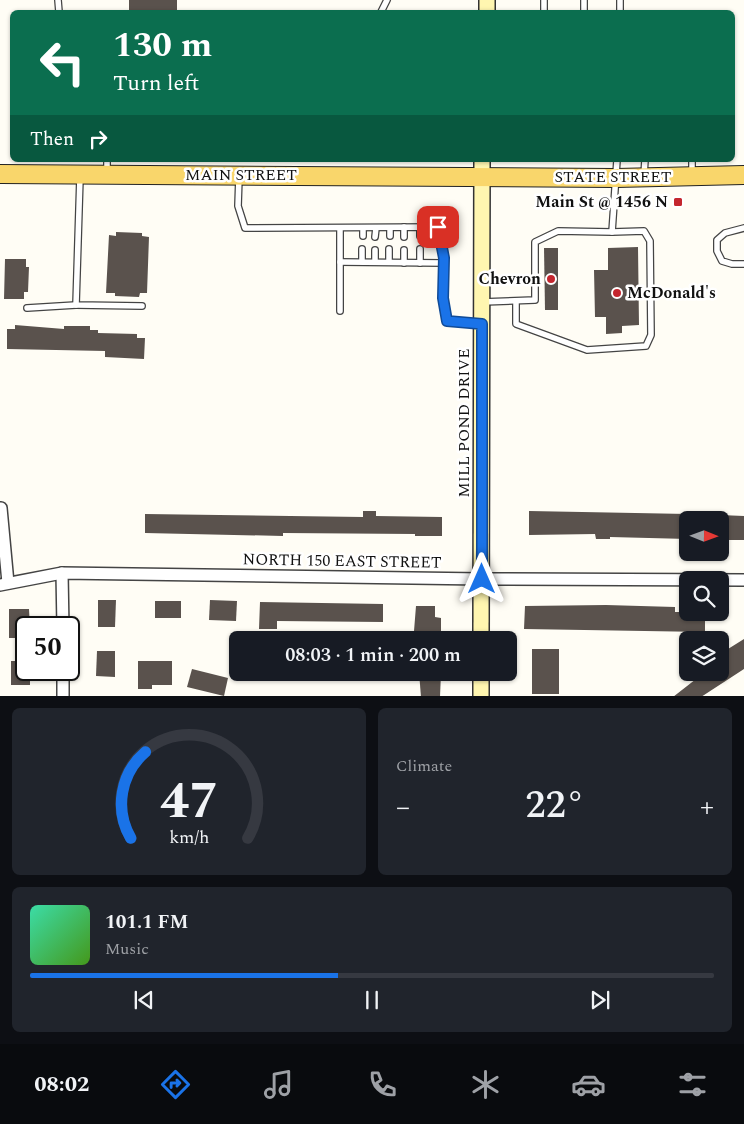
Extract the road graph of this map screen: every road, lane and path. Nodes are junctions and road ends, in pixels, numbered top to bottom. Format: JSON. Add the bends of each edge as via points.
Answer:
{"nodes":[{"id":1,"x":616,"y":162,"type":"edge"},
{"id":2,"x":107,"y":168,"type":"edge"},
{"id":3,"x":481,"y":168,"type":"edge"},
{"id":4,"x":692,"y":168,"type":"edge"},
{"id":5,"x":644,"y":169,"type":"edge"},
{"id":6,"x":0,"y":174,"type":"edge"},
{"id":7,"x":80,"y":175,"type":"junction"},
{"id":8,"x":239,"y":175,"type":"junction"},
{"id":9,"x":744,"y":175,"type":"edge"},
{"id":10,"x":616,"y":178,"type":"junction"},
{"id":11,"x":420,"y":227,"type":"junction"},
{"id":12,"x":340,"y":228,"type":"junction"},
{"id":13,"x":363,"y":228,"type":"junction"},
{"id":14,"x":376,"y":228,"type":"junction"},
{"id":15,"x":390,"y":228,"type":"junction"},
{"id":16,"x":404,"y":228,"type":"junction"},
{"id":17,"x":744,"y":228,"type":"edge"},
{"id":18,"x":612,"y":232,"type":"junction"},
{"id":19,"x":362,"y":236,"type":"dead end"},
{"id":20,"x":390,"y":236,"type":"dead end"},
{"id":21,"x":404,"y":236,"type":"dead end"},
{"id":22,"x":420,"y":236,"type":"dead end"},
{"id":23,"x":376,"y":237,"type":"dead end"},
{"id":24,"x":362,"y":249,"type":"dead end"},
{"id":25,"x":389,"y":249,"type":"dead end"},
{"id":26,"x":420,"y":249,"type":"dead end"},
{"id":27,"x":375,"y":250,"type":"dead end"},
{"id":28,"x":404,"y":250,"type":"dead end"},
{"id":29,"x":340,"y":262,"type":"junction"},
{"id":30,"x":362,"y":262,"type":"junction"},
{"id":31,"x":375,"y":262,"type":"junction"},
{"id":32,"x":389,"y":262,"type":"junction"},
{"id":33,"x":404,"y":263,"type":"junction"},
{"id":34,"x":420,"y":263,"type":"junction"},
{"id":35,"x":444,"y":263,"type":"junction"},
{"id":36,"x":744,"y":264,"type":"edge"},
{"id":37,"x":516,"y":301,"type":"junction"},
{"id":38,"x":481,"y":302,"type":"junction"},
{"id":39,"x":76,"y":305,"type":"junction"},
{"id":40,"x":142,"y":306,"type":"dead end"},
{"id":41,"x":27,"y":308,"type":"dead end"},
{"id":42,"x":340,"y":311,"type":"dead end"},
{"id":43,"x":482,"y":324,"type":"junction"},
{"id":44,"x":1,"y":508,"type":"dead end"},
{"id":45,"x":62,"y":573,"type":"junction"},
{"id":46,"x":482,"y":579,"type":"junction"},
{"id":47,"x":744,"y":580,"type":"edge"},
{"id":48,"x":4,"y":584,"type":"edge"},
{"id":49,"x":62,"y":616,"type":"edge"},
{"id":50,"x":481,"y":631,"type":"edge"},
{"id":51,"x":63,"y":681,"type":"edge"},
{"id":52,"x":481,"y":681,"type":"edge"},
{"id":53,"x":64,"y":696,"type":"edge"},
{"id":54,"x":481,"y":696,"type":"edge"}],
"edges":[{"from":1,"to":10,"type":"lane"},
{"from":2,"to":7,"type":"main road","name":"MAIN STREET"},
{"from":2,"to":8,"type":"main road","name":"MAIN STREET"},
{"from":3,"to":8,"type":"main road","name":"MAIN STREET"},
{"from":3,"to":10,"type":"main road","name":"STATE STREET"},
{"from":3,"to":38,"type":"main road","name":"MILL POND DRIVE"},
{"from":4,"to":5,"type":"main road","name":"STATE STREET"},
{"from":4,"to":9,"type":"main road","name":"STATE STREET"},
{"from":5,"to":10,"type":"main road","name":"STATE STREET"},
{"from":6,"to":7,"type":"main road","name":"MAIN STREET"},
{"from":7,"to":39,"type":"lane"},
{"from":8,"to":12,"type":"lane","via":[[238,206],[245,228]]},
{"from":10,"to":18,"type":"lane"},
{"from":11,"to":16,"type":"lane"},
{"from":11,"to":22,"type":"lane"},
{"from":11,"to":35,"type":"lane","via":[[438,227]]},
{"from":12,"to":13,"type":"lane"},
{"from":12,"to":29,"type":"lane"},
{"from":13,"to":14,"type":"lane"},
{"from":13,"to":19,"type":"lane"},
{"from":14,"to":15,"type":"lane"},
{"from":14,"to":23,"type":"lane"},
{"from":15,"to":16,"type":"lane"},
{"from":15,"to":20,"type":"lane"},
{"from":16,"to":21,"type":"lane"},
{"from":17,"to":36,"type":"lane","via":[[725,233],[717,240],[717,250],[722,261]]},
{"from":18,"to":37,"type":"lane","via":[[558,231],[535,242],[535,300]]},
{"from":18,"to":37,"type":"lane","via":[[644,231],[650,241],[651,335],[646,346],[587,350],[516,324]]},
{"from":24,"to":30,"type":"lane"},
{"from":25,"to":32,"type":"lane"},
{"from":26,"to":34,"type":"lane"},
{"from":27,"to":31,"type":"lane"},
{"from":28,"to":33,"type":"lane"},
{"from":29,"to":30,"type":"lane"},
{"from":29,"to":42,"type":"lane"},
{"from":30,"to":31,"type":"lane"},
{"from":31,"to":32,"type":"lane"},
{"from":32,"to":33,"type":"lane"},
{"from":33,"to":34,"type":"lane"},
{"from":34,"to":35,"type":"lane"},
{"from":35,"to":43,"type":"lane","via":[[443,298],[447,321]]},
{"from":37,"to":38,"type":"lane"},
{"from":38,"to":43,"type":"main road","name":"MILL POND DRIVE"},
{"from":39,"to":40,"type":"lane"},
{"from":39,"to":41,"type":"lane"},
{"from":43,"to":46,"type":"main road","name":"MILL POND DRIVE"},
{"from":44,"to":48,"type":"street"},
{"from":45,"to":46,"type":"street","name":"NORTH 150 EAST STREET"},
{"from":45,"to":48,"type":"street","name":"NORTH 150 EAST STREET"},
{"from":45,"to":49,"type":"street"},
{"from":46,"to":47,"type":"street","name":"NORTH 150 EAST STREET"},
{"from":46,"to":50,"type":"main road","name":"MILL POND DRIVE"},
{"from":51,"to":53,"type":"street"},
{"from":52,"to":54,"type":"main road"}]}
